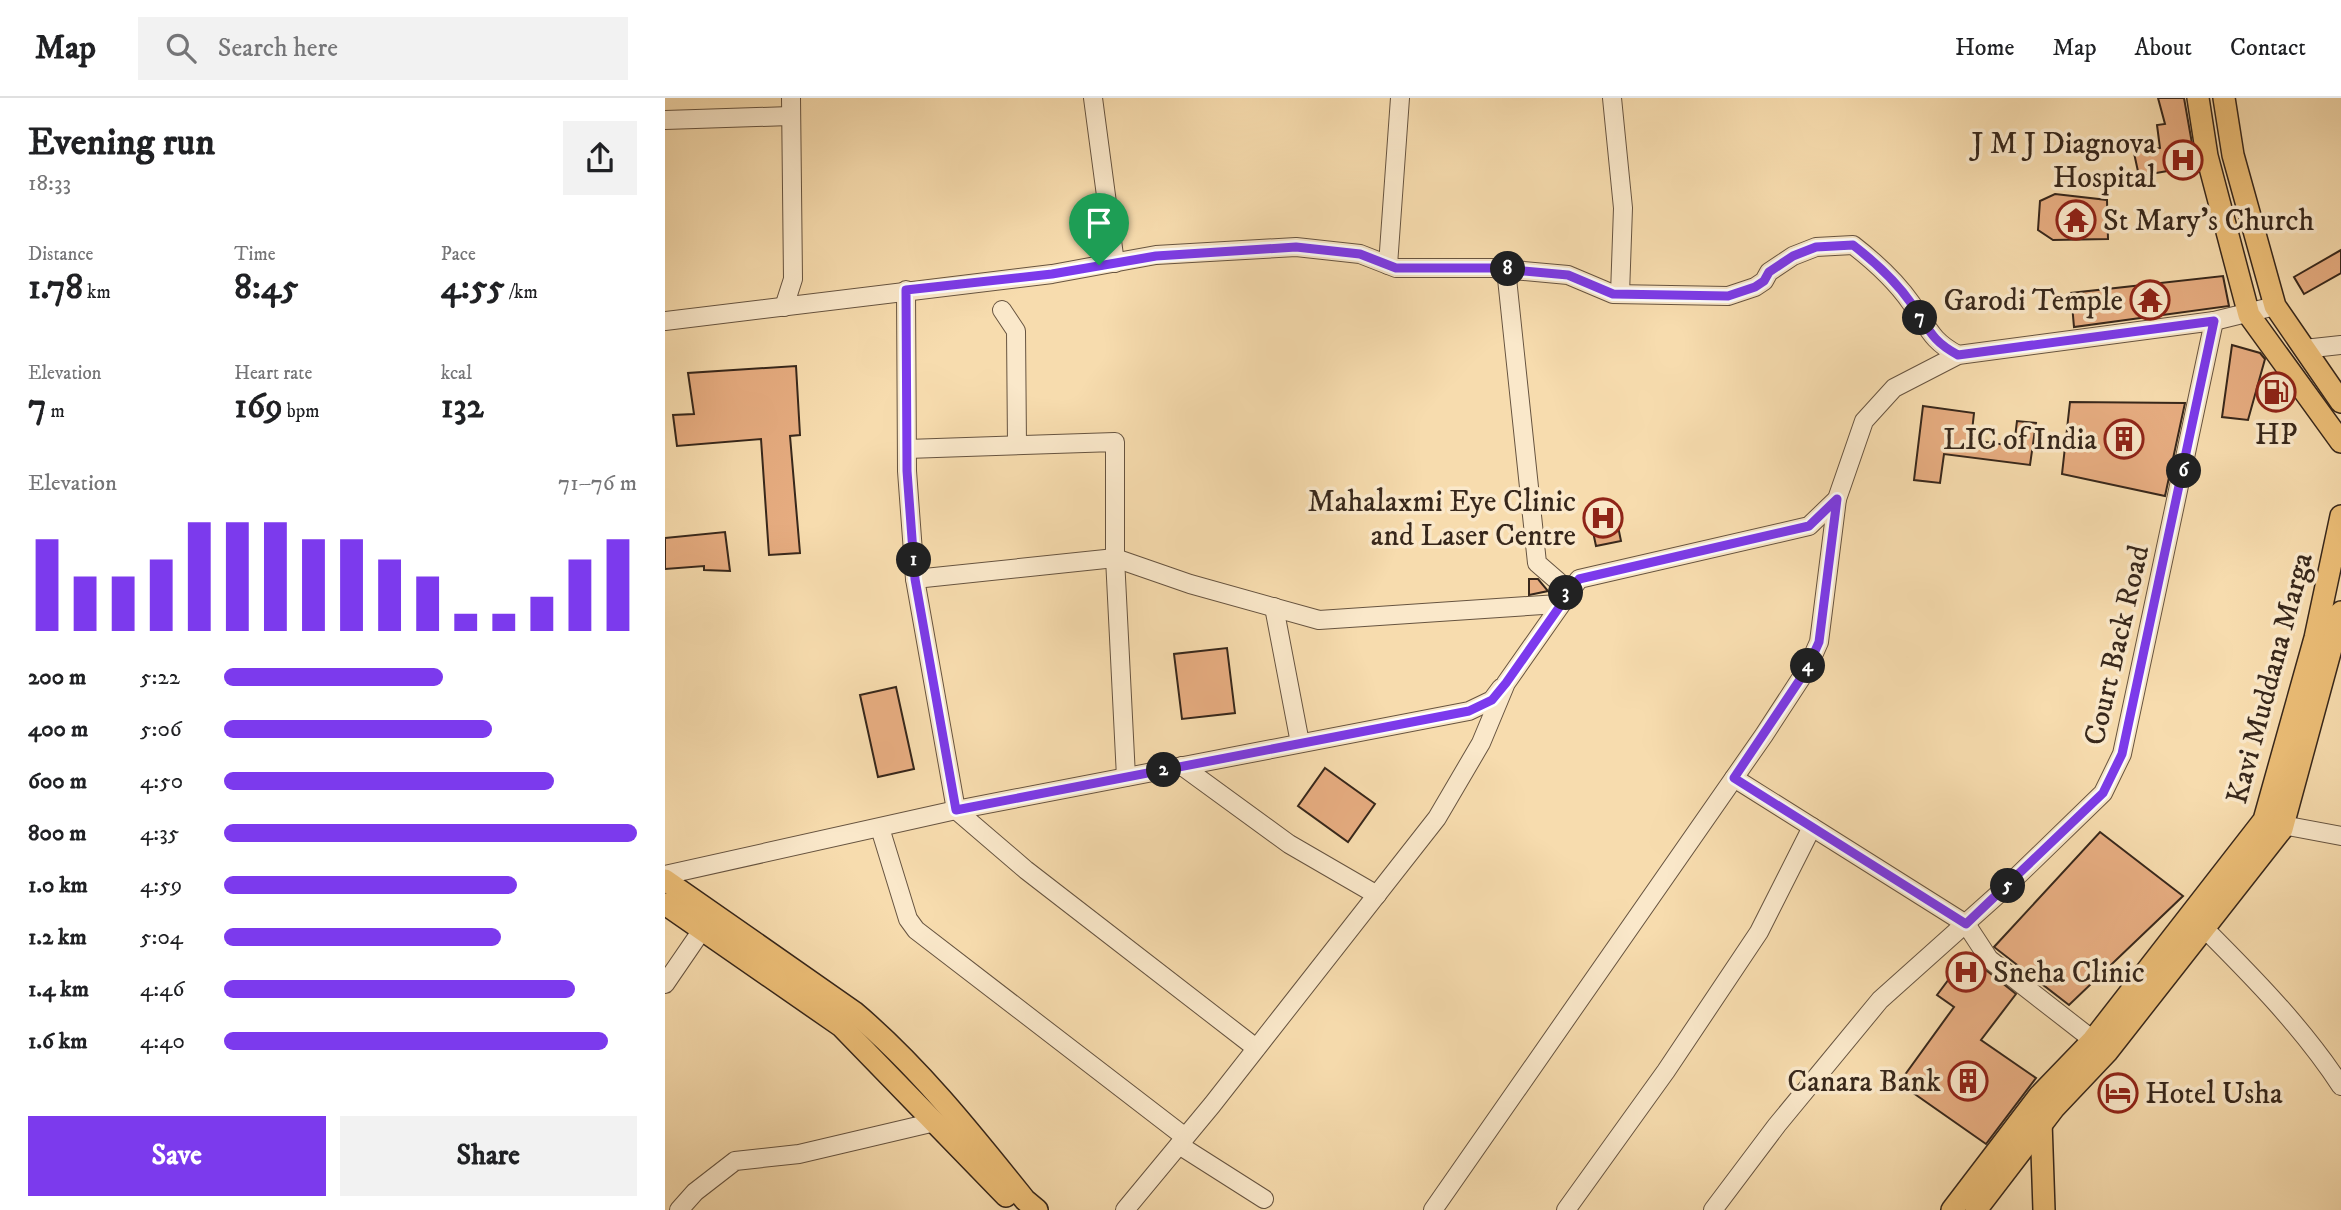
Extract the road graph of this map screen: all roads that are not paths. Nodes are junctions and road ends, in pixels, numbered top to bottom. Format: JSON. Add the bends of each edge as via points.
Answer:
{"nodes":[{"id":1,"x":1093,"y":98,"type":"edge"},
{"id":2,"x":1400,"y":98,"type":"edge"},
{"id":3,"x":1612,"y":98,"type":"edge"},
{"id":4,"x":2198,"y":98,"type":"edge"},
{"id":5,"x":2224,"y":98,"type":"edge"},
{"id":6,"x":790,"y":107,"type":"edge"},
{"id":7,"x":665,"y":120,"type":"edge"},
{"id":8,"x":1115,"y":263,"type":"junction"},
{"id":9,"x":1388,"y":265,"type":"junction"},
{"id":10,"x":1506,"y":269,"type":"junction"},
{"id":11,"x":906,"y":290,"type":"junction"},
{"id":12,"x":1620,"y":294,"type":"junction"},
{"id":13,"x":2275,"y":306,"type":"junction"},
{"id":14,"x":784,"y":307,"type":"junction"},
{"id":15,"x":1002,"y":310,"type":"dead end"},
{"id":16,"x":2249,"y":315,"type":"junction"},
{"id":17,"x":665,"y":321,"type":"edge"},
{"id":18,"x":2214,"y":321,"type":"junction"},
{"id":19,"x":2341,"y":345,"type":"edge"},
{"id":20,"x":2304,"y":349,"type":"junction"},
{"id":21,"x":1958,"y":355,"type":"junction"},
{"id":22,"x":2341,"y":402,"type":"edge"},
{"id":23,"x":2341,"y":442,"type":"edge"},
{"id":24,"x":1017,"y":445,"type":"junction"},
{"id":25,"x":907,"y":449,"type":"junction"},
{"id":26,"x":1837,"y":499,"type":"junction"},
{"id":27,"x":2341,"y":516,"type":"edge"},
{"id":28,"x":1115,"y":558,"type":"junction"},
{"id":29,"x":915,"y":579,"type":"junction"},
{"id":30,"x":1563,"y":597,"type":"junction"},
{"id":31,"x":1274,"y":607,"type":"junction"},
{"id":32,"x":2341,"y":612,"type":"edge"},
{"id":33,"x":2338,"y":635,"type":"edge"},
{"id":34,"x":1506,"y":683,"type":"junction"},
{"id":35,"x":1300,"y":743,"type":"junction"},
{"id":36,"x":1182,"y":766,"type":"junction"},
{"id":37,"x":1126,"y":777,"type":"junction"},
{"id":38,"x":1734,"y":778,"type":"junction"},
{"id":39,"x":956,"y":810,"type":"junction"},
{"id":40,"x":2283,"y":825,"type":"junction"},
{"id":41,"x":1812,"y":827,"type":"junction"},
{"id":42,"x":880,"y":828,"type":"junction"},
{"id":43,"x":2341,"y":836,"type":"edge"},
{"id":44,"x":665,"y":878,"type":"edge"},
{"id":45,"x":1377,"y":895,"type":"junction"},
{"id":46,"x":665,"y":904,"type":"edge"},
{"id":47,"x":1966,"y":924,"type":"junction"},
{"id":48,"x":2205,"y":929,"type":"junction"},
{"id":49,"x":702,"y":930,"type":"junction"},
{"id":50,"x":665,"y":984,"type":"edge"},
{"id":51,"x":2093,"y":1040,"type":"junction"},
{"id":52,"x":1256,"y":1048,"type":"junction"},
{"id":53,"x":2341,"y":1086,"type":"edge"},
{"id":54,"x":2039,"y":1096,"type":"junction"},
{"id":55,"x":935,"y":1122,"type":"junction"},
{"id":56,"x":2040,"y":1126,"type":"junction"},
{"id":57,"x":1182,"y":1141,"type":"junction"},
{"id":58,"x":1264,"y":1199,"type":"dead end"},
{"id":59,"x":679,"y":1210,"type":"edge"},
{"id":60,"x":1020,"y":1210,"type":"edge"},
{"id":61,"x":1037,"y":1210,"type":"edge"},
{"id":62,"x":1125,"y":1210,"type":"edge"},
{"id":63,"x":1433,"y":1210,"type":"edge"},
{"id":64,"x":1566,"y":1210,"type":"edge"},
{"id":65,"x":1713,"y":1210,"type":"edge"},
{"id":66,"x":1952,"y":1210,"type":"edge"},
{"id":67,"x":1976,"y":1210,"type":"edge"},
{"id":68,"x":2044,"y":1210,"type":"edge"}],
"edges":[{"from":1,"to":8,"type":"street"},
{"from":2,"to":9,"type":"street"},
{"from":3,"to":12,"type":"street","via":[[1623,208]]},
{"from":4,"to":16,"type":"main road","via":[[2207,156]]},
{"from":5,"to":13,"type":"main road","via":[[2233,155]]},
{"from":6,"to":7,"type":"street"},
{"from":6,"to":14,"type":"street","via":[[793,279]]},
{"from":8,"to":9,"type":"street","via":[[1296,247],[1360,254]]},
{"from":8,"to":11,"type":"street"},
{"from":9,"to":10,"type":"street"},
{"from":10,"to":12,"type":"street","via":[[1568,275]]},
{"from":10,"to":30,"type":"street","via":[[1538,563]]},
{"from":11,"to":14,"type":"street"},
{"from":11,"to":25,"type":"street"},
{"from":12,"to":21,"type":"street","via":[[1728,296],[1755,287],[1793,256],[1816,247],[1853,245],[1880,265],[1938,344]]},
{"from":13,"to":16,"type":"street"},
{"from":13,"to":20,"type":"main road"},
{"from":14,"to":17,"type":"street"},
{"from":15,"to":24,"type":"street","via":[[1016,331]]},
{"from":16,"to":18,"type":"street"},
{"from":16,"to":23,"type":"main road"},
{"from":18,"to":21,"type":"street"},
{"from":18,"to":47,"type":"street","name":"Court Back Road","via":[[2122,754],[2103,793]]},
{"from":19,"to":20,"type":"street"},
{"from":20,"to":22,"type":"main road"},
{"from":21,"to":26,"type":"street","via":[[1894,388],[1864,421]]},
{"from":24,"to":25,"type":"street"},
{"from":24,"to":28,"type":"street","via":[[1115,442]]},
{"from":25,"to":29,"type":"street"},
{"from":26,"to":30,"type":"street","via":[[1809,526],[1579,579]]},
{"from":26,"to":38,"type":"street","via":[[1819,642],[1807,669]]},
{"from":27,"to":51,"type":"main road","name":"Kavi Muddana Marga","via":[[2318,626],[2265,820]]},
{"from":28,"to":29,"type":"street"},
{"from":28,"to":31,"type":"street"},
{"from":28,"to":37,"type":"street"},
{"from":29,"to":39,"type":"street"},
{"from":30,"to":31,"type":"street","via":[[1319,620]]},
{"from":30,"to":34,"type":"street"},
{"from":31,"to":35,"type":"street"},
{"from":32,"to":33,"type":"main road"},
{"from":33,"to":40,"type":"main road"},
{"from":34,"to":35,"type":"street","via":[[1492,700],[1469,711]]},
{"from":34,"to":45,"type":"street","via":[[1481,743],[1437,818]]},
{"from":35,"to":36,"type":"street"},
{"from":36,"to":37,"type":"street"},
{"from":36,"to":45,"type":"street","via":[[1289,844]]},
{"from":37,"to":39,"type":"street"},
{"from":38,"to":41,"type":"street"},
{"from":38,"to":63,"type":"street"},
{"from":39,"to":42,"type":"street"},
{"from":39,"to":52,"type":"street","via":[[1025,870]]},
{"from":40,"to":43,"type":"street"},
{"from":40,"to":48,"type":"main road"},
{"from":41,"to":47,"type":"street"},
{"from":41,"to":64,"type":"street","via":[[1759,932]]},
{"from":42,"to":44,"type":"street"},
{"from":42,"to":57,"type":"street","via":[[908,919],[916,930]]},
{"from":44,"to":61,"type":"main road","via":[[881,1035]]},
{"from":45,"to":52,"type":"street"},
{"from":46,"to":49,"type":"main road"},
{"from":47,"to":51,"type":"street","via":[[1989,959]]},
{"from":47,"to":65,"type":"street","name":"Court Back Road","via":[[1880,1000]]},
{"from":48,"to":53,"type":"street","via":[[2255,978]]},
{"from":48,"to":56,"type":"main road","via":[[2107,1052]]},
{"from":49,"to":50,"type":"street"},
{"from":49,"to":55,"type":"main road","via":[[841,1026]]},
{"from":51,"to":54,"type":"main road","name":"Kavi Muddana Marga"},
{"from":52,"to":57,"type":"street"},
{"from":54,"to":56,"type":"main road"},
{"from":54,"to":66,"type":"main road","name":"Kavi Muddana Marga"},
{"from":55,"to":59,"type":"street","via":[[799,1154],[735,1161]]},
{"from":55,"to":60,"type":"main road"},
{"from":56,"to":67,"type":"main road"},
{"from":56,"to":68,"type":"main road"},
{"from":57,"to":58,"type":"street"},
{"from":57,"to":62,"type":"street"}]}
